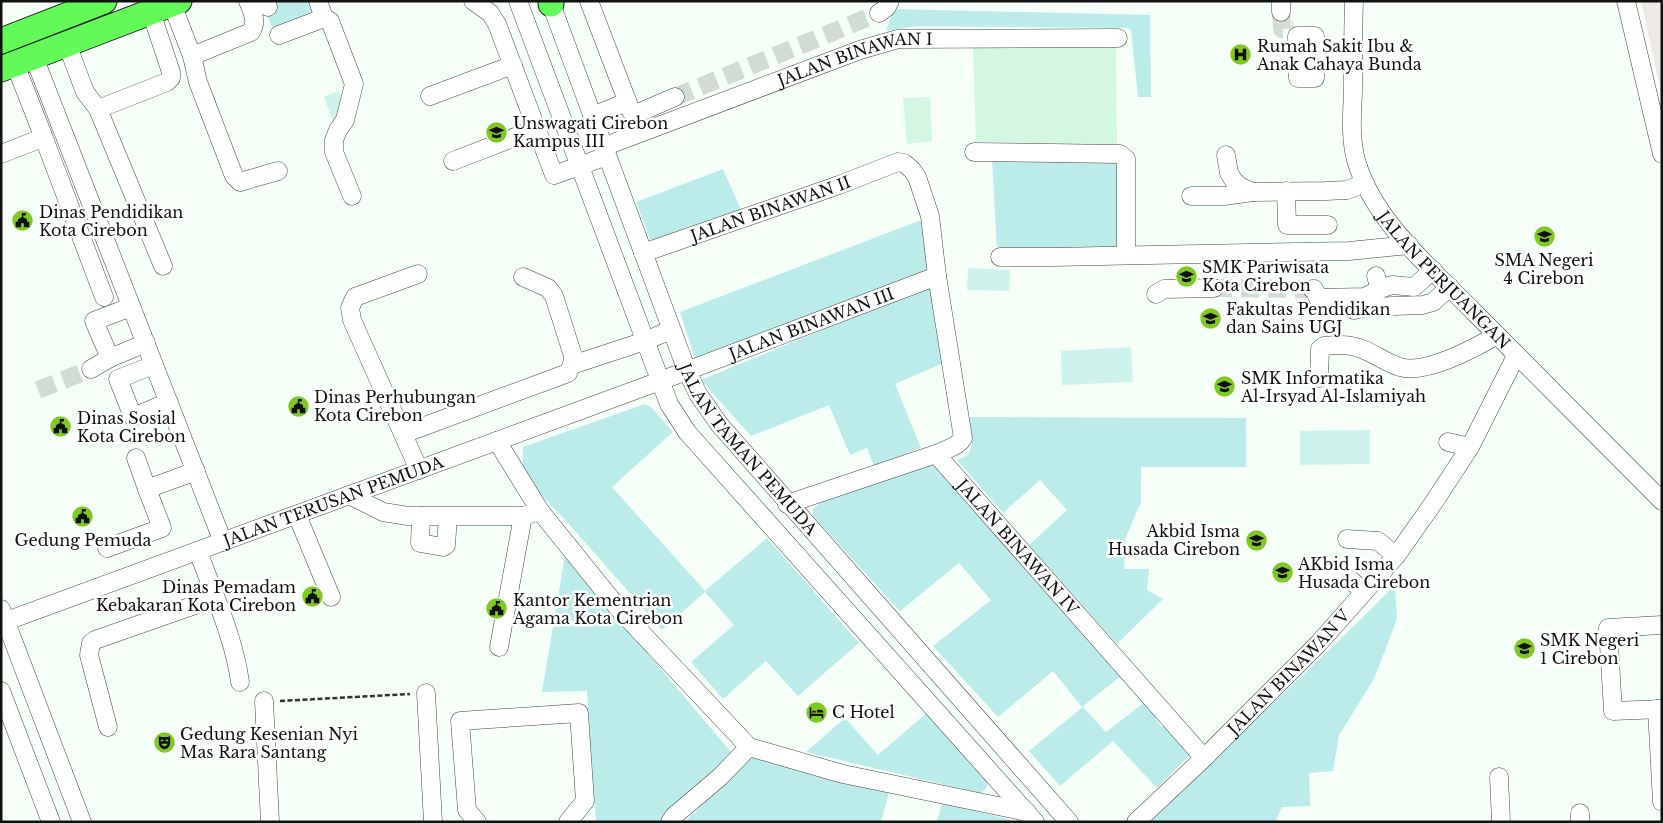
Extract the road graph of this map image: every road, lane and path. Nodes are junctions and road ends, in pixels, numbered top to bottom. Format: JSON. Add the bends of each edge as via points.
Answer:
{"nodes":[{"id":1,"x":104,"y":1,"type":"edge"},
{"id":2,"x":248,"y":1,"type":"edge"},
{"id":3,"x":473,"y":1,"type":"edge"},
{"id":4,"x":518,"y":1,"type":"edge"},
{"id":5,"x":589,"y":1,"type":"edge"},
{"id":6,"x":1354,"y":1,"type":"edge"},
{"id":7,"x":1626,"y":1,"type":"edge"},
{"id":8,"x":551,"y":2,"type":"edge"},
{"id":9,"x":167,"y":6,"type":"edge"},
{"id":10,"x":321,"y":10,"type":"edge"},
{"id":11,"x":279,"y":35,"type":"dead end"},
{"id":12,"x":1118,"y":38,"type":"dead end"},
{"id":13,"x":1,"y":41,"type":"edge"},
{"id":14,"x":67,"y":44,"type":"junction"},
{"id":15,"x":192,"y":56,"type":"junction"},
{"id":16,"x":1353,"y":61,"type":"junction"},
{"id":17,"x":1315,"y":62,"type":"junction"},
{"id":18,"x":17,"y":63,"type":"edge"},
{"id":19,"x":512,"y":65,"type":"junction"},
{"id":20,"x":430,"y":96,"type":"dead end"},
{"id":21,"x":625,"y":97,"type":"junction"},
{"id":22,"x":675,"y":97,"type":"tunnel mouth"},
{"id":23,"x":98,"y":110,"type":"junction"},
{"id":24,"x":590,"y":111,"type":"junction"},
{"id":25,"x":536,"y":129,"type":"junction"},
{"id":26,"x":42,"y":133,"type":"junction"},
{"id":27,"x":605,"y":151,"type":"junction"},
{"id":28,"x":974,"y":152,"type":"dead end"},
{"id":29,"x":1,"y":154,"type":"edge"},
{"id":30,"x":1226,"y":154,"type":"dead end"},
{"id":31,"x":1662,"y":154,"type":"edge"},
{"id":32,"x":453,"y":161,"type":"dead end"},
{"id":33,"x":580,"y":166,"type":"junction"},
{"id":34,"x":278,"y":171,"type":"dead end"},
{"id":35,"x":1365,"y":183,"type":"junction"},
{"id":36,"x":1286,"y":191,"type":"junction"},
{"id":37,"x":1253,"y":192,"type":"junction"},
{"id":38,"x":352,"y":196,"type":"dead end"},
{"id":39,"x":1191,"y":196,"type":"dead end"},
{"id":40,"x":1328,"y":225,"type":"dead end"},
{"id":41,"x":1408,"y":245,"type":"junction"},
{"id":42,"x":643,"y":253,"type":"junction"},
{"id":43,"x":1126,"y":255,"type":"junction"},
{"id":44,"x":1000,"y":257,"type":"dead end"},
{"id":45,"x":163,"y":266,"type":"dead end"},
{"id":46,"x":1433,"y":270,"type":"junction"},
{"id":47,"x":418,"y":274,"type":"dead end"},
{"id":48,"x":937,"y":276,"type":"junction"},
{"id":49,"x":523,"y":277,"type":"dead end"},
{"id":50,"x":1450,"y":287,"type":"junction"},
{"id":51,"x":1214,"y":288,"type":"tunnel mouth"},
{"id":52,"x":124,"y":289,"type":"junction"},
{"id":53,"x":1312,"y":289,"type":"tunnel mouth"},
{"id":54,"x":1156,"y":294,"type":"dead end"},
{"id":55,"x":131,"y":307,"type":"junction"},
{"id":56,"x":1354,"y":310,"type":"dead end"},
{"id":57,"x":671,"y":330,"type":"junction"},
{"id":58,"x":1497,"y":335,"type":"junction"},
{"id":59,"x":645,"y":341,"type":"junction"},
{"id":60,"x":146,"y":343,"type":"junction"},
{"id":61,"x":1516,"y":356,"type":"junction"},
{"id":62,"x":110,"y":358,"type":"junction"},
{"id":63,"x":154,"y":364,"type":"junction"},
{"id":64,"x":572,"y":365,"type":"junction"},
{"id":65,"x":92,"y":369,"type":"tunnel mouth"},
{"id":66,"x":687,"y":371,"type":"junction"},
{"id":67,"x":1319,"y":378,"type":"dead end"},
{"id":68,"x":660,"y":381,"type":"junction"},
{"id":69,"x":169,"y":402,"type":"junction"},
{"id":70,"x":403,"y":434,"type":"junction"},
{"id":71,"x":497,"y":441,"type":"junction"},
{"id":72,"x":1448,"y":442,"type":"dead end"},
{"id":73,"x":1470,"y":447,"type":"junction"},
{"id":74,"x":936,"y":454,"type":"junction"},
{"id":75,"x":136,"y":458,"type":"dead end"},
{"id":76,"x":419,"y":470,"type":"junction"},
{"id":77,"x":196,"y":471,"type":"junction"},
{"id":78,"x":147,"y":489,"type":"junction"},
{"id":79,"x":349,"y":495,"type":"junction"},
{"id":80,"x":1660,"y":496,"type":"edge"},
{"id":81,"x":788,"y":504,"type":"junction"},
{"id":82,"x":540,"y":511,"type":"junction"},
{"id":83,"x":297,"y":515,"type":"junction"},
{"id":84,"x":422,"y":516,"type":"junction"},
{"id":85,"x":522,"y":516,"type":"junction"},
{"id":86,"x":448,"y":517,"type":"junction"},
{"id":87,"x":1347,"y":539,"type":"dead end"},
{"id":88,"x":223,"y":542,"type":"junction"},
{"id":89,"x":107,"y":548,"type":"dead end"},
{"id":90,"x":198,"y":551,"type":"junction"},
{"id":91,"x":1396,"y":556,"type":"junction"},
{"id":92,"x":1312,"y":578,"type":"dead end"},
{"id":93,"x":1364,"y":592,"type":"junction"},
{"id":94,"x":331,"y":597,"type":"dead end"},
{"id":95,"x":215,"y":598,"type":"junction"},
{"id":96,"x":3,"y":618,"type":"edge"},
{"id":97,"x":1662,"y":625,"type":"edge"},
{"id":98,"x":499,"y":647,"type":"dead end"},
{"id":99,"x":240,"y":682,"type":"dead end"},
{"id":100,"x":1,"y":691,"type":"edge"},
{"id":101,"x":426,"y":693,"type":"joint"},
{"id":102,"x":264,"y":701,"type":"joint"},
{"id":103,"x":1660,"y":709,"type":"edge"},
{"id":104,"x":108,"y":727,"type":"dead end"},
{"id":105,"x":8,"y":728,"type":"edge"},
{"id":106,"x":749,"y":747,"type":"junction"},
{"id":107,"x":1204,"y":758,"type":"junction"},
{"id":108,"x":1499,"y":777,"type":"dead end"},
{"id":109,"x":1662,"y":802,"type":"edge"},
{"id":110,"x":1031,"y":817,"type":"edge"},
{"id":111,"x":51,"y":822,"type":"edge"},
{"id":112,"x":82,"y":822,"type":"edge"},
{"id":113,"x":270,"y":822,"type":"edge"},
{"id":114,"x":433,"y":822,"type":"edge"},
{"id":115,"x":477,"y":822,"type":"edge"},
{"id":116,"x":568,"y":822,"type":"edge"},
{"id":117,"x":670,"y":822,"type":"edge"},
{"id":118,"x":1069,"y":822,"type":"edge"},
{"id":119,"x":1136,"y":822,"type":"edge"},
{"id":120,"x":1501,"y":822,"type":"edge"}],
"edges":[{"from":1,"to":13,"type":"highway"},
{"from":2,"to":15,"type":"street","via":[[255,19],[251,32]]},
{"from":3,"to":19,"type":"street","via":[[490,13],[497,24]]},
{"from":4,"to":33,"type":"street","name":"JALAN TAMAN PEMUDA"},
{"from":5,"to":21,"type":"street"},
{"from":6,"to":16,"type":"street","name":"JALAN PERJUANGAN"},
{"from":7,"to":31,"type":"street"},
{"from":8,"to":24,"type":"street","name":"JALAN TAMAN PEMUDA"},
{"from":9,"to":14,"type":"highway"},
{"from":9,"to":15,"type":"street"},
{"from":9,"to":23,"type":"street","via":[[171,78]]},
{"from":10,"to":11,"type":"street"},
{"from":10,"to":38,"type":"street","via":[[330,21],[354,84],[345,120],[334,140],[334,152]]},
{"from":12,"to":27,"type":"street","name":"JALAN BINAWAN I","via":[[898,39],[850,53]]},
{"from":14,"to":18,"type":"highway"},
{"from":14,"to":23,"type":"street","via":[[85,92]]},
{"from":15,"to":34,"type":"street","via":[[200,90],[234,176],[240,182]]},
{"from":16,"to":17,"type":"street"},
{"from":16,"to":35,"type":"street","name":"JALAN PERJUANGAN","via":[[1354,148]]},
{"from":17,"to":17,"type":"street","via":[[1315,78],[1298,78],[1295,33],[1315,36]]},
{"from":18,"to":26,"type":"street"},
{"from":18,"to":52,"type":"street"},
{"from":19,"to":20,"type":"street"},
{"from":19,"to":25,"type":"street"},
{"from":21,"to":22,"type":"street","via":[[631,111],[638,113]]},
{"from":21,"to":24,"type":"street"},
{"from":23,"to":45,"type":"street"},
{"from":24,"to":27,"type":"street","name":"JALAN TAMAN PEMUDA"},
{"from":25,"to":32,"type":"street"},
{"from":25,"to":33,"type":"street","name":"JALAN BINAWAN I","via":[[554,175]]},
{"from":26,"to":29,"type":"street","via":[[37,140]]},
{"from":26,"to":52,"type":"street","via":[[99,299]]},
{"from":27,"to":33,"type":"street","name":"JALAN BINAWAN I"},
{"from":27,"to":42,"type":"street","name":"JALAN TAMAN PEMUDA"},
{"from":28,"to":43,"type":"street","via":[[1124,156]]},
{"from":30,"to":37,"type":"street","via":[[1229,174],[1241,187]]},
{"from":33,"to":59,"type":"street","name":"JALAN TAMAN PEMUDA"},
{"from":35,"to":36,"type":"street","via":[[1347,190]]},
{"from":35,"to":41,"type":"street","name":"JALAN PERJUANGAN","via":[[1376,205]]},
{"from":36,"to":37,"type":"street"},
{"from":36,"to":40,"type":"street","via":[[1287,225]]},
{"from":37,"to":39,"type":"street"},
{"from":41,"to":43,"type":"street","via":[[1349,251]]},
{"from":41,"to":46,"type":"street","name":"JALAN PERJUANGAN"},
{"from":42,"to":48,"type":"street","name":"JALAN BINAWAN II","via":[[904,162],[917,177],[928,208]]},
{"from":42,"to":57,"type":"street","name":"JALAN TAMAN PEMUDA"},
{"from":43,"to":44,"type":"street"},
{"from":46,"to":50,"type":"street","name":"JALAN PERJUANGAN"},
{"from":46,"to":53,"type":"street","via":[[1414,287],[1378,283],[1365,297],[1318,298]]},
{"from":47,"to":70,"type":"street","via":[[355,297],[350,308],[352,320]]},
{"from":48,"to":66,"type":"street","name":"JALAN BINAWAN III"},
{"from":48,"to":74,"type":"street","via":[[963,438]]},
{"from":49,"to":64,"type":"street","via":[[548,288],[554,296]]},
{"from":50,"to":56,"type":"street","via":[[1433,302],[1423,305]]},
{"from":50,"to":58,"type":"street","name":"JALAN PERJUANGAN"},
{"from":51,"to":54,"type":"street","via":[[1164,289]]},
{"from":52,"to":55,"type":"street"},
{"from":55,"to":60,"type":"street"},
{"from":55,"to":62,"type":"street","via":[[94,321]]},
{"from":57,"to":59,"type":"street"},
{"from":57,"to":66,"type":"street","name":"JALAN TAMAN PEMUDA"},
{"from":58,"to":61,"type":"street","name":"JALAN PERJUANGAN"},
{"from":58,"to":67,"type":"street","via":[[1472,349],[1415,369],[1400,367],[1352,346],[1324,346],[1320,349]]},
{"from":59,"to":64,"type":"street"},
{"from":59,"to":68,"type":"street","name":"JALAN TAMAN PEMUDA"},
{"from":60,"to":62,"type":"street"},
{"from":60,"to":63,"type":"street"},
{"from":61,"to":73,"type":"street","name":"JALAN BINAWAN V"},
{"from":61,"to":80,"type":"street","name":"JALAN PERJUANGAN"},
{"from":62,"to":65,"type":"street"},
{"from":63,"to":69,"type":"street"},
{"from":63,"to":69,"type":"street","via":[[118,379],[133,417]]},
{"from":64,"to":70,"type":"street","via":[[566,375]]},
{"from":66,"to":68,"type":"street","name":"JALAN BINAWAN III"},
{"from":66,"to":81,"type":"street","name":"JALAN TAMAN PEMUDA","via":[[719,424]]},
{"from":68,"to":71,"type":"street","name":"JALAN TERUSAN PEMUDA"},
{"from":68,"to":110,"type":"street","name":"JALAN TAMAN PEMUDA","via":[[669,404],[687,432]]},
{"from":69,"to":77,"type":"street"},
{"from":70,"to":76,"type":"street"},
{"from":71,"to":76,"type":"street","name":"JALAN TERUSAN PEMUDA"},
{"from":71,"to":82,"type":"street"},
{"from":72,"to":73,"type":"street"},
{"from":73,"to":91,"type":"street","name":"JALAN BINAWAN V"},
{"from":74,"to":81,"type":"street"},
{"from":74,"to":107,"type":"street","name":"JALAN BINAWAN IV"},
{"from":75,"to":78,"type":"street"},
{"from":76,"to":79,"type":"street","name":"JALAN TERUSAN PEMUDA"},
{"from":77,"to":78,"type":"street"},
{"from":77,"to":88,"type":"street"},
{"from":78,"to":89,"type":"street","via":[[162,528]]},
{"from":79,"to":83,"type":"street","name":"JALAN TERUSAN PEMUDA"},
{"from":79,"to":84,"type":"street","via":[[383,512]]},
{"from":81,"to":118,"type":"street","name":"JALAN TAMAN PEMUDA"},
{"from":82,"to":85,"type":"street"},
{"from":82,"to":106,"type":"street","via":[[619,609]]},
{"from":83,"to":88,"type":"street","name":"JALAN TERUSAN PEMUDA"},
{"from":83,"to":94,"type":"street"},
{"from":84,"to":86,"type":"street"},
{"from":84,"to":86,"type":"street","via":[[420,543],[443,547],[446,545]]},
{"from":85,"to":86,"type":"street"},
{"from":85,"to":98,"type":"street"},
{"from":87,"to":91,"type":"street","via":[[1378,541]]},
{"from":88,"to":90,"type":"street","name":"JALAN TERUSAN PEMUDA"},
{"from":90,"to":95,"type":"street"},
{"from":90,"to":96,"type":"street","name":"JALAN TERUSAN PEMUDA"},
{"from":91,"to":93,"type":"street","name":"JALAN BINAWAN V"},
{"from":92,"to":93,"type":"street","via":[[1350,580]]},
{"from":93,"to":107,"type":"street","name":"JALAN BINAWAN V","via":[[1318,644]]},
{"from":95,"to":99,"type":"street"},
{"from":95,"to":104,"type":"street","via":[[91,643],[89,655]]},
{"from":96,"to":112,"type":"street"},
{"from":97,"to":103,"type":"street","via":[[1608,628],[1613,711]]},
{"from":100,"to":105,"type":"street"},
{"from":101,"to":102,"type":"path"},
{"from":101,"to":114,"type":"street"},
{"from":102,"to":113,"type":"street"},
{"from":103,"to":109,"type":"street"},
{"from":105,"to":111,"type":"street"},
{"from":106,"to":110,"type":"street","name":"JALAN TAMAN PEMUDA","via":[[844,774]]},
{"from":106,"to":117,"type":"street"},
{"from":107,"to":119,"type":"street","name":"JALAN BINAWAN V"},
{"from":108,"to":120,"type":"street"},
{"from":115,"to":116,"type":"street","via":[[467,810],[460,721],[579,713],[585,802]]}]}
